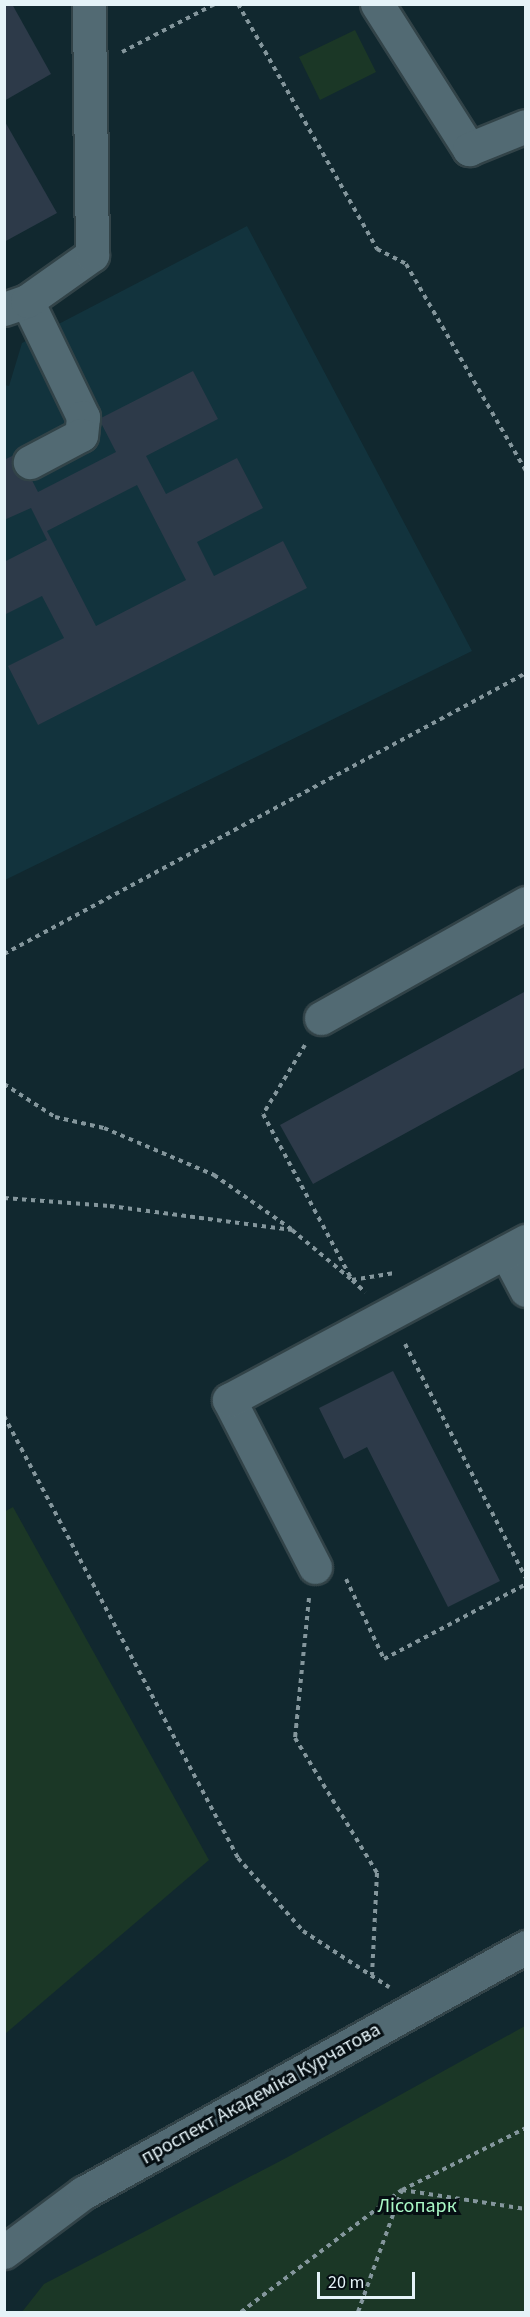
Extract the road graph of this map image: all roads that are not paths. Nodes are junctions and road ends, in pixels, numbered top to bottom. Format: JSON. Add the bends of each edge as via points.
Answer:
{"nodes":[{"id":1,"x":89,"y":4,"type":"edge"},
{"id":2,"x":377,"y":4,"type":"edge"},
{"id":3,"x":525,"y":126,"type":"edge"},
{"id":4,"x":16,"y":305,"type":"edge"},
{"id":5,"x":30,"y":462,"type":"dead end"},
{"id":6,"x":525,"y":903,"type":"edge"},
{"id":7,"x":321,"y":1018,"type":"dead end"},
{"id":8,"x":516,"y":1247,"type":"edge"},
{"id":9,"x":525,"y":1290,"type":"edge"},
{"id":10,"x":329,"y":1572,"type":"road end"},
{"id":11,"x":525,"y":1947,"type":"edge"},
{"id":12,"x":4,"y":2252,"type":"edge"}],
"edges":[{"from":1,"to":4,"type":"street","via":[[92,255]]},
{"from":2,"to":3,"type":"street","via":[[469,149]]},
{"from":4,"to":5,"type":"street","via":[[83,417],[81,435]]},
{"from":6,"to":7,"type":"street"},
{"from":8,"to":9,"type":"street"},
{"from":8,"to":10,"type":"street","via":[[229,1400]]},
{"from":11,"to":12,"type":"street","name":"проспект Академіка Курчатова","via":[[83,2193]]}]}
